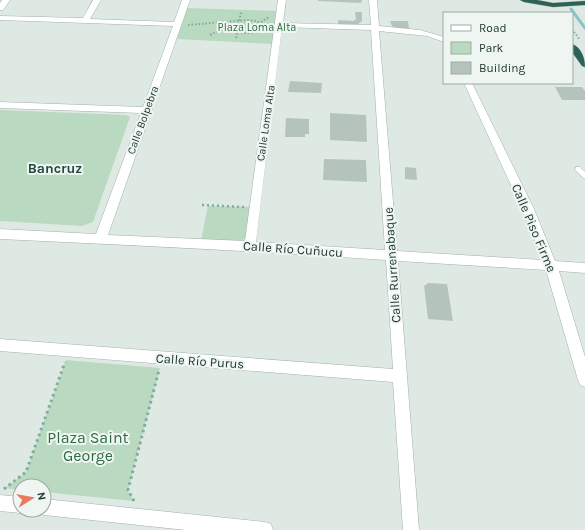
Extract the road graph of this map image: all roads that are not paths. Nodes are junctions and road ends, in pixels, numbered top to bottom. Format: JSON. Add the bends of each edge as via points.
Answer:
{"nodes":[{"id":1,"x":6,"y":0,"type":"edge"},
{"id":2,"x":97,"y":0,"type":"edge"},
{"id":3,"x":186,"y":0,"type":"edge"},
{"id":4,"x":282,"y":0,"type":"edge"},
{"id":5,"x":373,"y":0,"type":"edge"},
{"id":6,"x":523,"y":0,"type":"edge"},
{"id":7,"x":581,"y":4,"type":"edge"},
{"id":8,"x":0,"y":8,"type":"edge"},
{"id":9,"x":540,"y":11,"type":"dead end"},
{"id":10,"x":0,"y":18,"type":"edge"},
{"id":11,"x":85,"y":21,"type":"junction"},
{"id":12,"x":177,"y":24,"type":"junction"},
{"id":13,"x":279,"y":25,"type":"junction"},
{"id":14,"x":375,"y":28,"type":"junction"},
{"id":15,"x":443,"y":40,"type":"edge"},
{"id":16,"x":573,"y":47,"type":"edge"},
{"id":17,"x":585,"y":64,"type":"edge"},
{"id":18,"x":468,"y":84,"type":"edge"},
{"id":19,"x":0,"y":105,"type":"edge"},
{"id":20,"x":147,"y":110,"type":"junction"},
{"id":21,"x":578,"y":168,"type":"dead end"},
{"id":22,"x":585,"y":176,"type":"edge"},
{"id":23,"x":0,"y":234,"type":"edge"},
{"id":24,"x":100,"y":240,"type":"junction"},
{"id":25,"x":250,"y":246,"type":"junction"},
{"id":26,"x":392,"y":256,"type":"junction"},
{"id":27,"x":551,"y":266,"type":"junction"},
{"id":28,"x":585,"y":268,"type":"edge"},
{"id":29,"x":0,"y":345,"type":"edge"},
{"id":30,"x":400,"y":376,"type":"junction"},
{"id":31,"x":585,"y":380,"type":"edge"},
{"id":32,"x":1,"y":498,"type":"edge"},
{"id":33,"x":12,"y":502,"type":"edge"},
{"id":34,"x":52,"y":508,"type":"edge"},
{"id":35,"x":265,"y":530,"type":"edge"},
{"id":36,"x":411,"y":530,"type":"edge"}],
"edges":[{"from":1,"to":8,"type":"street"},
{"from":2,"to":11,"type":"street"},
{"from":3,"to":12,"type":"street","name":"Calle Bolpebra"},
{"from":4,"to":13,"type":"street","name":"Calle Loma Alta"},
{"from":5,"to":14,"type":"street","name":"Calle Rurrenabaque"},
{"from":6,"to":7,"type":"highway","via":[[553,5]]},
{"from":6,"to":9,"type":"highway"},
{"from":10,"to":11,"type":"street"},
{"from":11,"to":12,"type":"street"},
{"from":12,"to":20,"type":"street","name":"Calle Bolpebra"},
{"from":13,"to":14,"type":"street"},
{"from":13,"to":25,"type":"street","name":"Calle Loma Alta"},
{"from":14,"to":15,"type":"street","via":[[432,35]]},
{"from":14,"to":26,"type":"street","name":"Calle Rurrenabaque"},
{"from":16,"to":17,"type":"highway"},
{"from":18,"to":27,"type":"street","name":"Calle Piso Firme","via":[[528,209]]},
{"from":19,"to":20,"type":"street"},
{"from":20,"to":24,"type":"street","name":"Calle Bolpebra"},
{"from":21,"to":22,"type":"lane"},
{"from":23,"to":24,"type":"street","name":"Calle Río Cuñucu"},
{"from":24,"to":25,"type":"street","name":"Calle Río Cuñucu"},
{"from":25,"to":26,"type":"street","name":"Calle Río Cuñucu"},
{"from":26,"to":27,"type":"street","name":"Calle Río Cuñucu"},
{"from":26,"to":30,"type":"street","name":"Calle Rurrenabaque"},
{"from":27,"to":28,"type":"street","name":"Calle Río Cuñucu"},
{"from":27,"to":31,"type":"street","name":"Calle Piso Firme"},
{"from":29,"to":30,"type":"street","name":"Calle Río Purus"},
{"from":30,"to":36,"type":"street","name":"Calle Rurrenabaque"},
{"from":32,"to":33,"type":"street"},
{"from":34,"to":35,"type":"street"}]}
